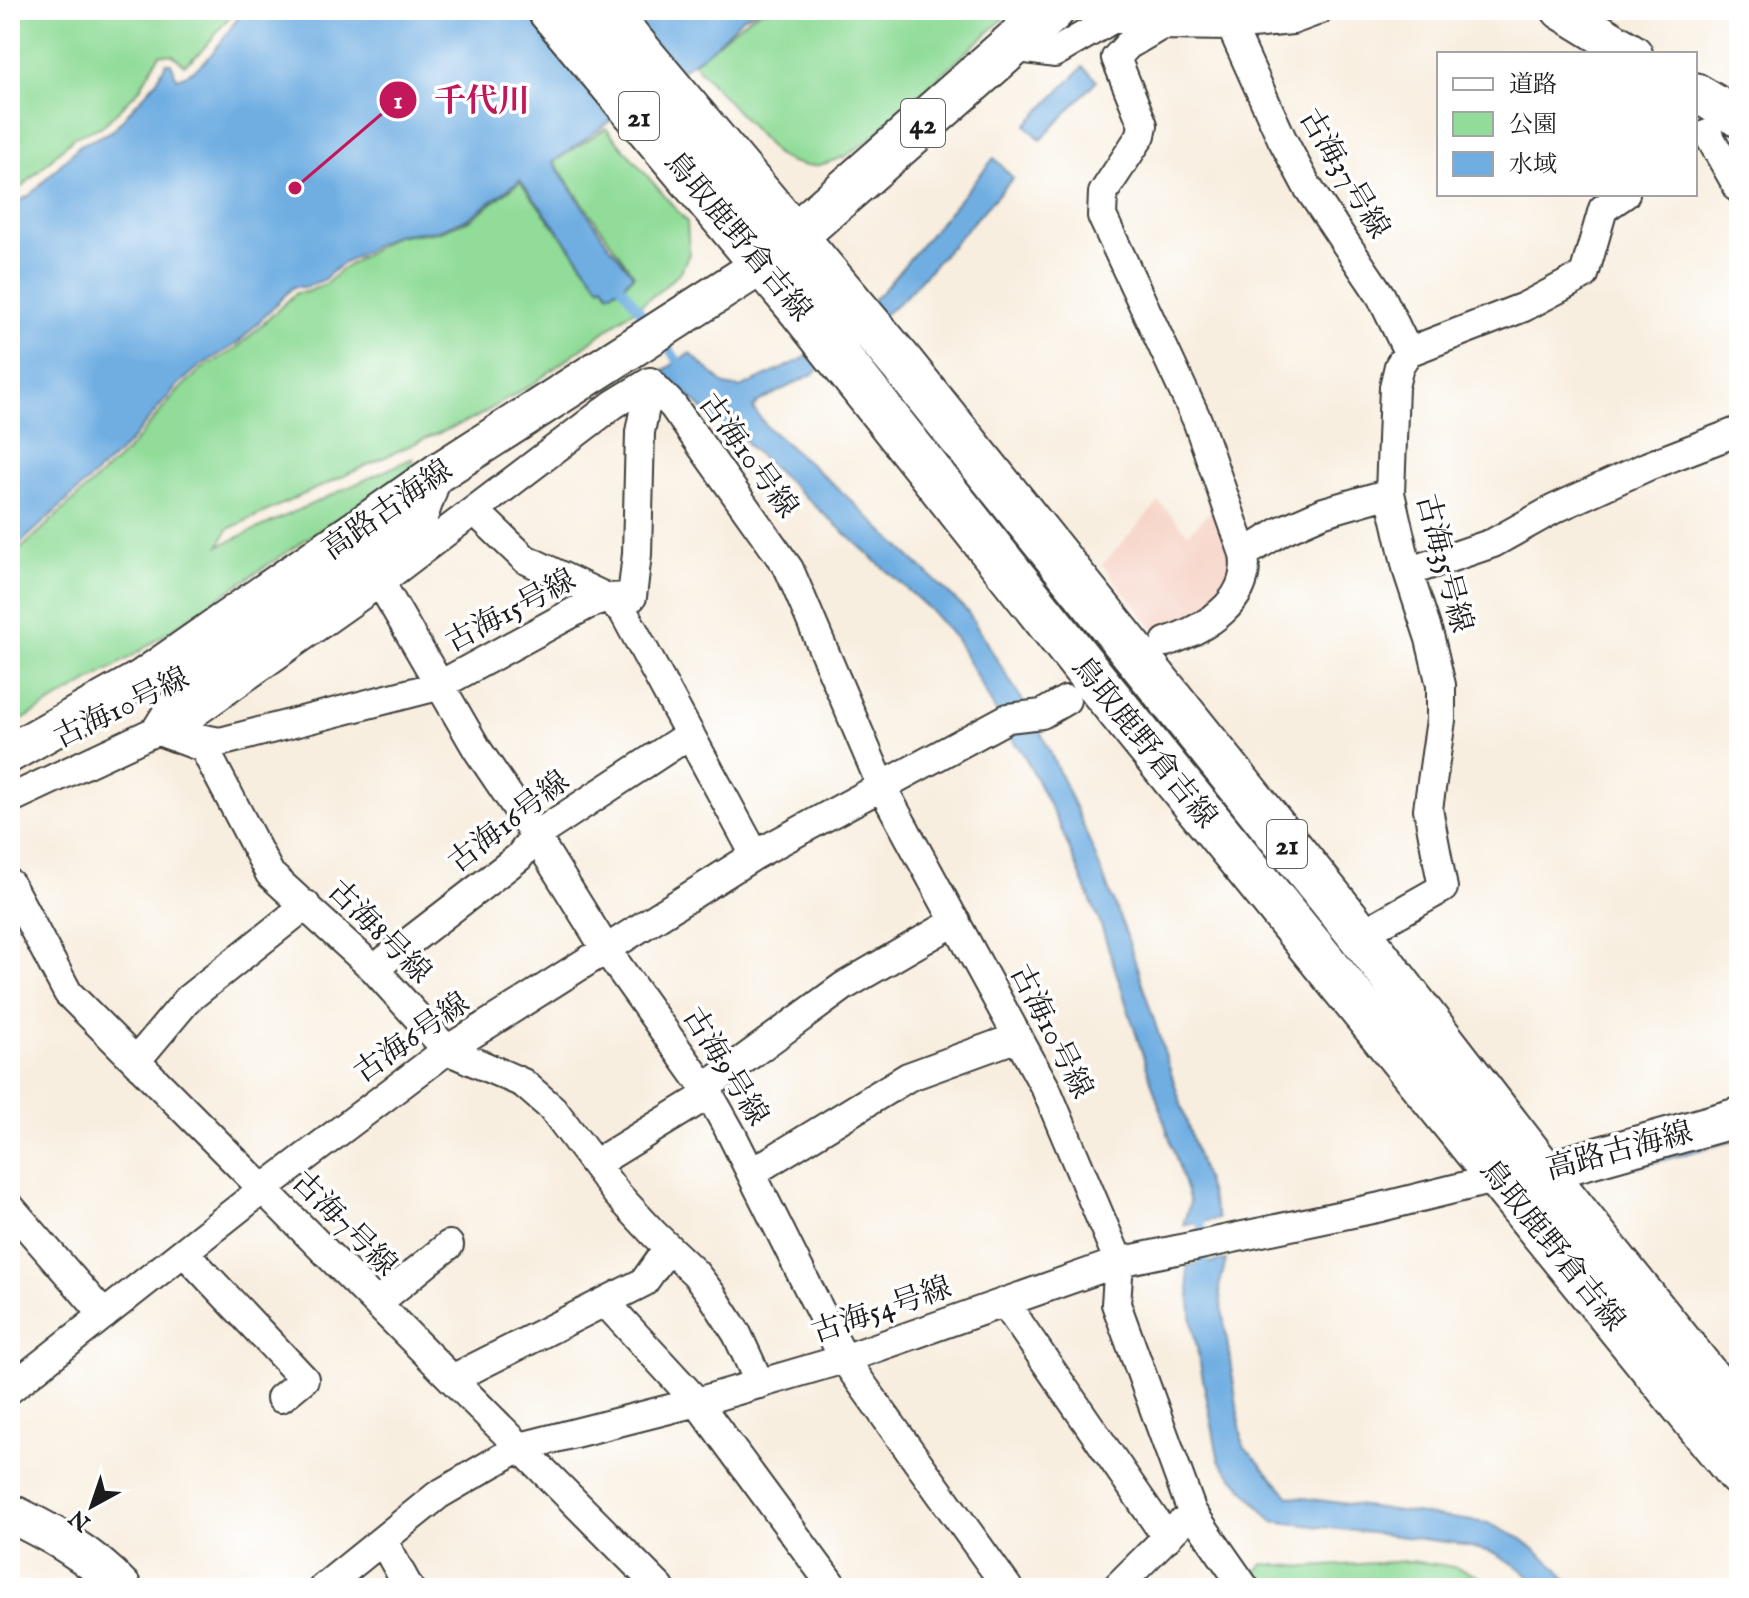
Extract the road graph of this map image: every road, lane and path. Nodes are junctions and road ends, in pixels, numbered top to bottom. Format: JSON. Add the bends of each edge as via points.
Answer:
{"nodes":[{"id":1,"x":550,"y":10,"type":"edge"},
{"id":2,"x":604,"y":10,"type":"edge"},
{"id":3,"x":1052,"y":10,"type":"edge"},
{"id":4,"x":1319,"y":10,"type":"edge"},
{"id":5,"x":1561,"y":10,"type":"edge"},
{"id":6,"x":1162,"y":25,"type":"junction"},
{"id":7,"x":1231,"y":26,"type":"junction"},
{"id":8,"x":1010,"y":47,"type":"junction"},
{"id":9,"x":1630,"y":52,"type":"edge"},
{"id":10,"x":1697,"y":95,"type":"edge"},
{"id":11,"x":1718,"y":127,"type":"edge"},
{"id":12,"x":1739,"y":189,"type":"edge"},
{"id":13,"x":1622,"y":196,"type":"edge"},
{"id":14,"x":745,"y":210,"type":"junction"},
{"id":15,"x":779,"y":250,"type":"junction"},
{"id":16,"x":1408,"y":352,"type":"junction"},
{"id":17,"x":650,"y":382,"type":"junction"},
{"id":18,"x":1739,"y":431,"type":"edge"},
{"id":19,"x":439,"y":472,"type":"junction"},
{"id":20,"x":1390,"y":493,"type":"junction"},
{"id":21,"x":475,"y":511,"type":"junction"},
{"id":22,"x":1244,"y":554,"type":"junction"},
{"id":23,"x":1408,"y":572,"type":"junction"},
{"id":24,"x":380,"y":582,"type":"junction"},
{"id":25,"x":607,"y":598,"type":"junction"},
{"id":26,"x":1166,"y":642,"type":"dead end"},
{"id":27,"x":438,"y":686,"type":"junction"},
{"id":28,"x":1066,"y":700,"type":"dead end"},
{"id":29,"x":156,"y":730,"type":"junction"},
{"id":30,"x":690,"y":734,"type":"junction"},
{"id":31,"x":10,"y":753,"type":"edge"},
{"id":32,"x":882,"y":787,"type":"junction"},
{"id":33,"x":10,"y":799,"type":"edge"},
{"id":34,"x":535,"y":836,"type":"junction"},
{"id":35,"x":755,"y":855,"type":"junction"},
{"id":36,"x":10,"y":884,"type":"edge"},
{"id":37,"x":306,"y":905,"type":"junction"},
{"id":38,"x":956,"y":921,"type":"junction"},
{"id":39,"x":1360,"y":935,"type":"junction"},
{"id":40,"x":605,"y":948,"type":"junction"},
{"id":41,"x":374,"y":969,"type":"junction"},
{"id":42,"x":1018,"y":1037,"type":"junction"},
{"id":43,"x":447,"y":1050,"type":"junction"},
{"id":44,"x":136,"y":1061,"type":"junction"},
{"id":45,"x":707,"y":1091,"type":"junction"},
{"id":46,"x":1739,"y":1117,"type":"edge"},
{"id":47,"x":595,"y":1164,"type":"junction"},
{"id":48,"x":1543,"y":1172,"type":"junction"},
{"id":49,"x":751,"y":1173,"type":"junction"},
{"id":50,"x":1498,"y":1178,"type":"junction"},
{"id":51,"x":263,"y":1189,"type":"junction"},
{"id":52,"x":10,"y":1207,"type":"edge"},
{"id":53,"x":449,"y":1245,"type":"dead end"},
{"id":54,"x":668,"y":1248,"type":"junction"},
{"id":55,"x":184,"y":1252,"type":"junction"},
{"id":56,"x":1119,"y":1262,"type":"junction"},
{"id":57,"x":605,"y":1302,"type":"junction"},
{"id":58,"x":377,"y":1303,"type":"junction"},
{"id":59,"x":1005,"y":1303,"type":"junction"},
{"id":60,"x":104,"y":1315,"type":"junction"},
{"id":61,"x":844,"y":1359,"type":"junction"},
{"id":62,"x":452,"y":1379,"type":"junction"},
{"id":63,"x":760,"y":1384,"type":"junction"},
{"id":64,"x":10,"y":1389,"type":"edge"},
{"id":65,"x":281,"y":1398,"type":"dead end"},
{"id":66,"x":697,"y":1402,"type":"junction"},
{"id":67,"x":1739,"y":1417,"type":"edge"},
{"id":68,"x":520,"y":1447,"type":"junction"},
{"id":69,"x":1739,"y":1474,"type":"edge"},
{"id":70,"x":1192,"y":1512,"type":"junction"},
{"id":71,"x":10,"y":1513,"type":"edge"},
{"id":72,"x":1167,"y":1538,"type":"junction"},
{"id":73,"x":383,"y":1541,"type":"junction"},
{"id":74,"x":122,"y":1588,"type":"edge"},
{"id":75,"x":323,"y":1588,"type":"edge"},
{"id":76,"x":409,"y":1588,"type":"edge"},
{"id":77,"x":660,"y":1588,"type":"edge"},
{"id":78,"x":834,"y":1588,"type":"edge"},
{"id":79,"x":1008,"y":1588,"type":"edge"},
{"id":80,"x":1116,"y":1588,"type":"edge"},
{"id":81,"x":1245,"y":1588,"type":"edge"}],
"edges":[{"from":1,"to":14,"type":"main road","name":"鳥取鹿野倉吉線","number":"21"},
{"from":2,"to":14,"type":"main road","name":"鳥取鹿野倉吉線","number":"21"},
{"from":3,"to":8,"type":"main road","number":"42"},
{"from":4,"to":7,"type":"street","via":[[1292,20]]},
{"from":5,"to":9,"type":"main road"},
{"from":6,"to":7,"type":"street"},
{"from":6,"to":8,"type":"street","via":[[1114,18],[1054,53]]},
{"from":6,"to":22,"type":"street","via":[[1116,58],[1143,125],[1103,193],[1102,216],[1197,420]]},
{"from":7,"to":16,"type":"street","name":"古海37号線","via":[[1307,186],[1381,296]]},
{"from":8,"to":15,"type":"main road","number":"42"},
{"from":10,"to":11,"type":"main road"},
{"from":11,"to":12,"type":"street"},
{"from":13,"to":16,"type":"street","via":[[1603,209],[1584,275],[1524,307]]},
{"from":14,"to":15,"type":"main road","name":"鳥取鹿野倉吉線","number":"21"},
{"from":15,"to":19,"type":"main road","name":"高路古海線"},
{"from":15,"to":39,"type":"main road","name":"鳥取鹿野倉吉線","number":"21","via":[[855,309]]},
{"from":15,"to":50,"type":"main road","name":"鳥取鹿野倉吉線","number":"21","via":[[821,336]]},
{"from":16,"to":20,"type":"street","name":"古海35号線","via":[[1394,387]]},
{"from":17,"to":21,"type":"street","name":"古海10号線"},
{"from":17,"to":25,"type":"street","via":[[640,432],[632,597]]},
{"from":17,"to":32,"type":"street","name":"古海10号線","via":[[673,406],[789,569]]},
{"from":18,"to":23,"type":"street","via":[[1648,466],[1493,543]]},
{"from":19,"to":29,"type":"street","via":[[421,523],[181,690]]},
{"from":19,"to":31,"type":"main road","name":"高路古海線","via":[[142,679]]},
{"from":20,"to":22,"type":"street","via":[[1324,512]]},
{"from":20,"to":23,"type":"street","name":"古海35号線"},
{"from":21,"to":24,"type":"street","name":"古海10号線"},
{"from":21,"to":25,"type":"street","via":[[525,559]]},
{"from":22,"to":26,"type":"street","via":[[1246,569],[1232,601],[1215,619]]},
{"from":23,"to":39,"type":"street","name":"古海35号線","via":[[1441,685],[1428,809],[1443,888]]},
{"from":24,"to":27,"type":"street","name":"古海9号線"},
{"from":24,"to":29,"type":"street","name":"古海10号線","via":[[196,712]]},
{"from":25,"to":27,"type":"street","name":"古海15号線"},
{"from":25,"to":30,"type":"street","name":"古海15号線","via":[[623,611]]},
{"from":27,"to":29,"type":"street","name":"古海15号線","via":[[220,742]]},
{"from":27,"to":34,"type":"street","name":"古海9号線"},
{"from":28,"to":32,"type":"street","name":"古海6号線","via":[[1042,714],[1008,718]]},
{"from":29,"to":33,"type":"street","name":"古海10号線"},
{"from":29,"to":37,"type":"street","name":"古海8号線","via":[[204,748],[270,874]]},
{"from":30,"to":34,"type":"street","name":"古海16号線"},
{"from":30,"to":35,"type":"street","name":"古海15号線"},
{"from":32,"to":35,"type":"street","name":"古海6号線"},
{"from":32,"to":38,"type":"street","name":"古海10号線"},
{"from":34,"to":40,"type":"street","name":"古海9号線"},
{"from":34,"to":41,"type":"street","name":"古海16号線","via":[[519,857]]},
{"from":35,"to":40,"type":"street","name":"古海6号線"},
{"from":36,"to":44,"type":"street","name":"古海7号線","via":[[68,993]]},
{"from":37,"to":41,"type":"street","name":"古海8号線"},
{"from":37,"to":44,"type":"street","via":[[188,999]]},
{"from":38,"to":42,"type":"street","name":"古海10号線"},
{"from":38,"to":45,"type":"street","via":[[844,986]]},
{"from":39,"to":48,"type":"main road","name":"鳥取鹿野倉吉線","number":"21"},
{"from":40,"to":43,"type":"street","name":"古海6号線"},
{"from":40,"to":45,"type":"street","name":"古海9号線"},
{"from":41,"to":43,"type":"street","name":"古海8号線"},
{"from":42,"to":49,"type":"street","via":[[908,1077]]},
{"from":42,"to":56,"type":"street","name":"古海10号線","via":[[1046,1089]]},
{"from":43,"to":47,"type":"street","name":"古海8号線","via":[[523,1083],[553,1109]]},
{"from":43,"to":51,"type":"street","name":"古海6号線"},
{"from":44,"to":51,"type":"street","name":"古海7号線"},
{"from":45,"to":47,"type":"street"},
{"from":45,"to":49,"type":"street","name":"古海9号線"},
{"from":46,"to":48,"type":"main road","name":"高路古海線"},
{"from":47,"to":54,"type":"street","name":"古海8号線"},
{"from":48,"to":50,"type":"main road","name":"高路古海線"},
{"from":48,"to":67,"type":"main road","name":"鳥取鹿野倉吉線","number":"21"},
{"from":49,"to":61,"type":"street","name":"古海9号線"},
{"from":50,"to":56,"type":"street","name":"古海54号線"},
{"from":50,"to":69,"type":"main road","name":"鳥取鹿野倉吉線","number":"21"},
{"from":51,"to":55,"type":"street","name":"古海6号線"},
{"from":51,"to":58,"type":"street","name":"古海7号線"},
{"from":52,"to":60,"type":"street"},
{"from":53,"to":58,"type":"street"},
{"from":54,"to":57,"type":"street","via":[[644,1282]]},
{"from":54,"to":63,"type":"street","name":"古海8号線","via":[[712,1295]]},
{"from":55,"to":60,"type":"street","name":"古海6号線"},
{"from":55,"to":65,"type":"street","via":[[304,1379]]},
{"from":56,"to":59,"type":"street","name":"古海54号線"},
{"from":56,"to":70,"type":"street","via":[[1116,1304]]},
{"from":57,"to":62,"type":"street"},
{"from":57,"to":66,"type":"street"},
{"from":58,"to":62,"type":"street","name":"古海7号線"},
{"from":59,"to":61,"type":"street","name":"古海54号線"},
{"from":59,"to":72,"type":"street"},
{"from":60,"to":64,"type":"street","name":"古海6号線"},
{"from":61,"to":63,"type":"street","name":"古海54号線"},
{"from":61,"to":79,"type":"street","name":"古海9号線"},
{"from":62,"to":68,"type":"street","name":"古海7号線"},
{"from":63,"to":66,"type":"street","name":"古海54号線"},
{"from":66,"to":68,"type":"street","name":"古海54号線"},
{"from":66,"to":78,"type":"street"},
{"from":68,"to":73,"type":"street","name":"古海54号線","via":[[438,1495]]},
{"from":68,"to":77,"type":"street","name":"古海7号線"},
{"from":70,"to":72,"type":"street"},
{"from":70,"to":81,"type":"street"},
{"from":71,"to":74,"type":"main road","via":[[86,1555]]},
{"from":72,"to":80,"type":"street"},
{"from":73,"to":75,"type":"street","name":"古海54号線"},
{"from":73,"to":76,"type":"street"}]}
